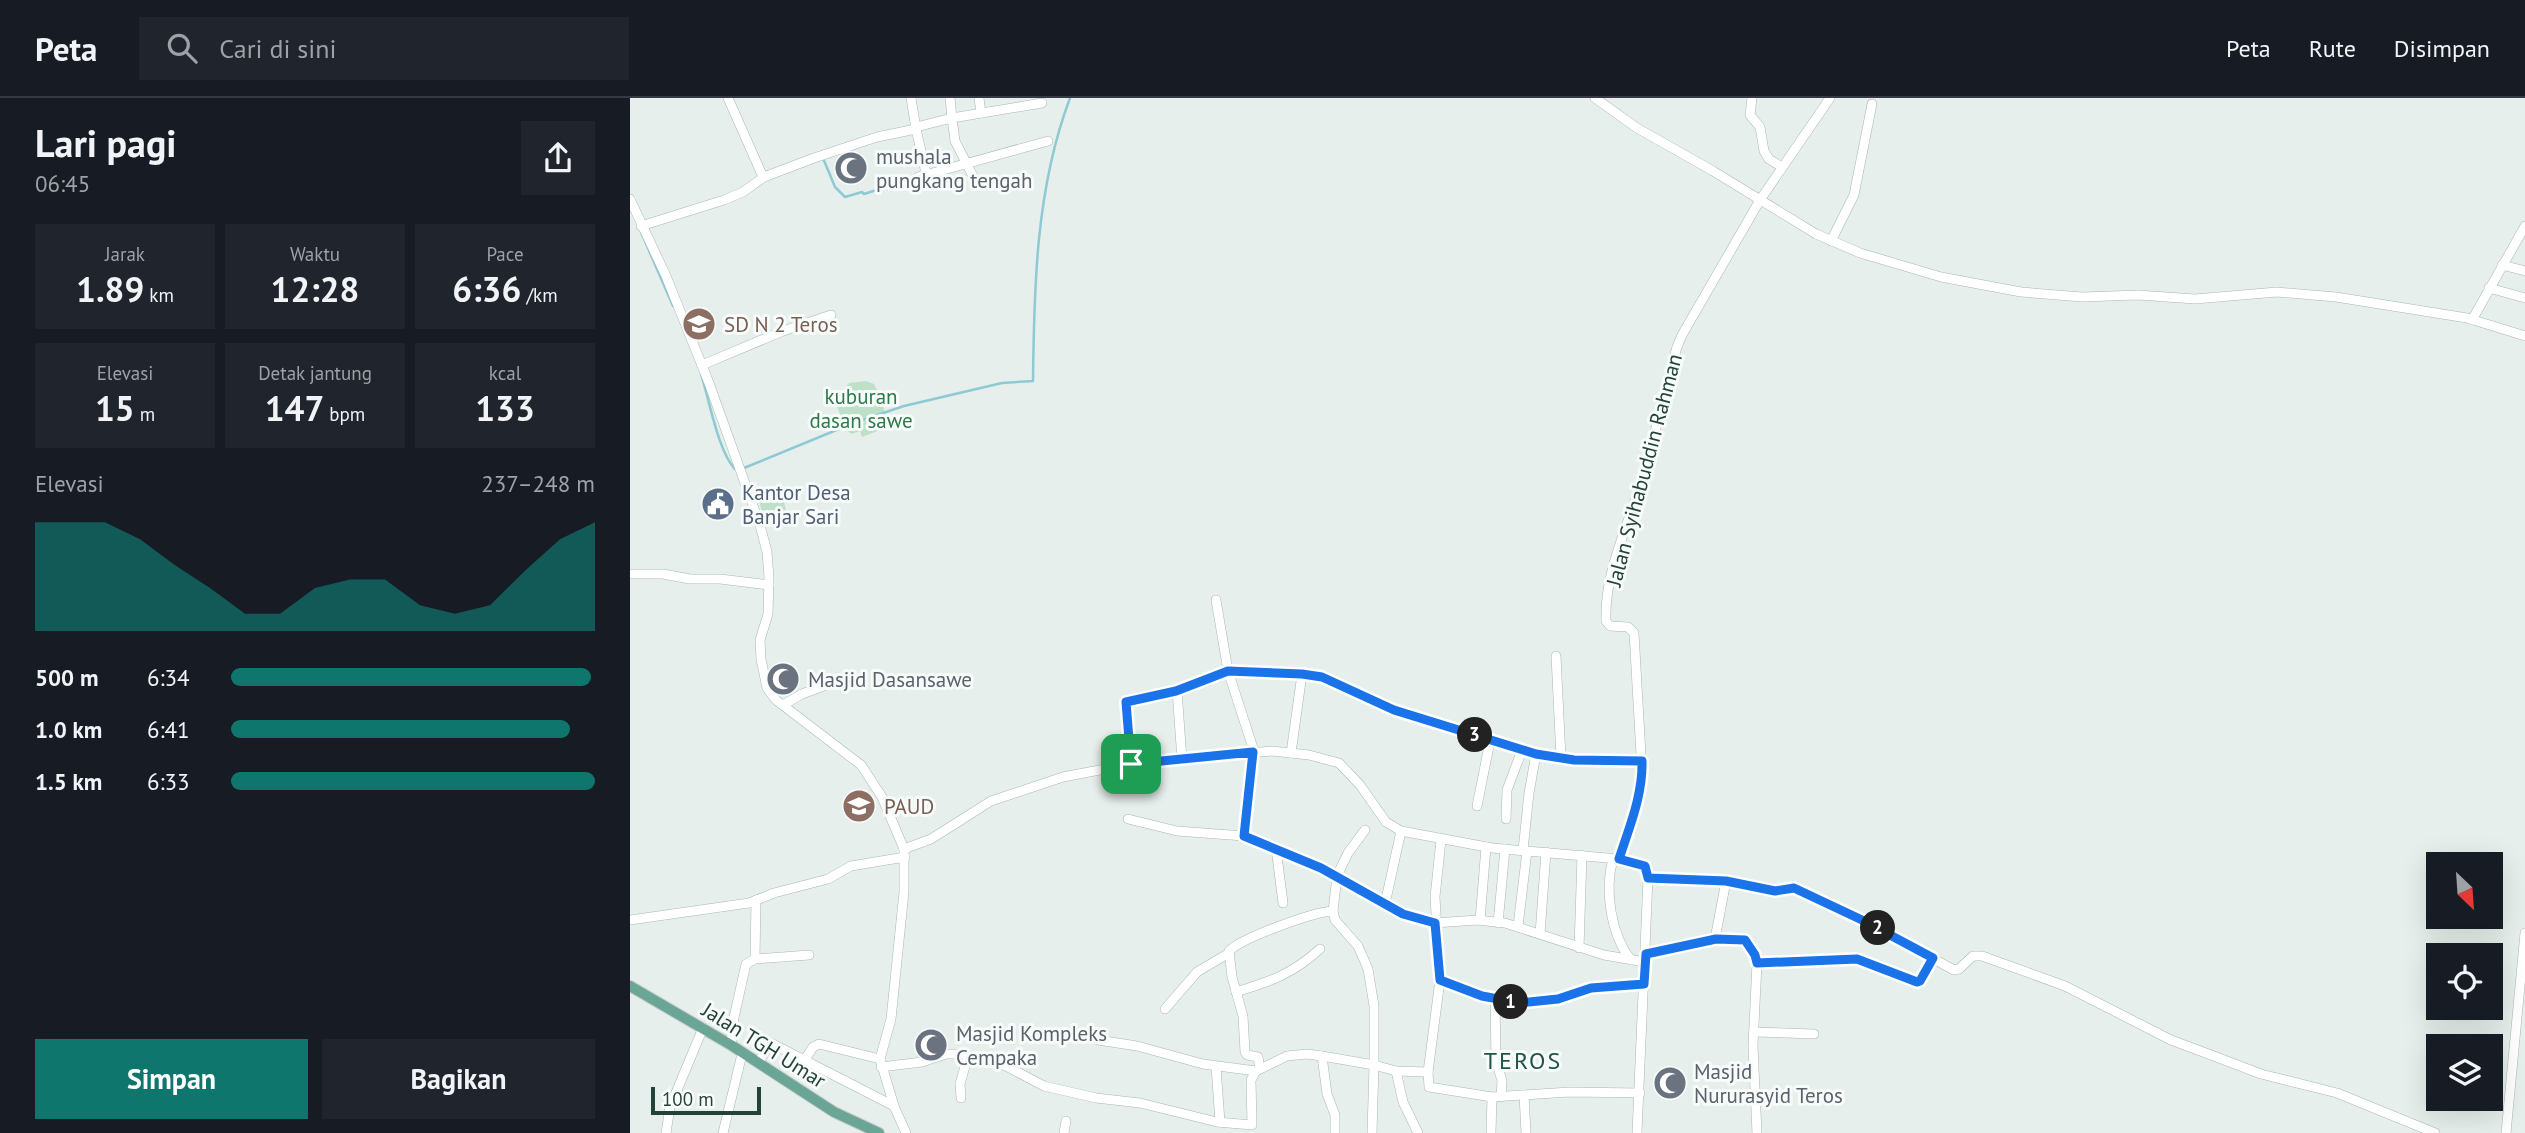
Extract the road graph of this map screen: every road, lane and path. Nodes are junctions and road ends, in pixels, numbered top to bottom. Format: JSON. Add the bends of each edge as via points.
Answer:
{"nodes":[{"id":1,"x":728,"y":98,"type":"edge"},
{"id":2,"x":911,"y":98,"type":"edge"},
{"id":3,"x":950,"y":98,"type":"edge"},
{"id":4,"x":979,"y":98,"type":"edge"},
{"id":5,"x":1595,"y":98,"type":"edge"},
{"id":6,"x":1752,"y":98,"type":"edge"},
{"id":7,"x":1830,"y":98,"type":"edge"},
{"id":8,"x":1042,"y":103,"type":"dead end"},
{"id":9,"x":1872,"y":104,"type":"dead end"},
{"id":10,"x":981,"y":113,"type":"junction"},
{"id":11,"x":952,"y":118,"type":"junction"},
{"id":12,"x":916,"y":128,"type":"junction"},
{"id":13,"x":1048,"y":141,"type":"dead end"},
{"id":14,"x":967,"y":166,"type":"junction"},
{"id":15,"x":1782,"y":167,"type":"junction"},
{"id":16,"x":760,"y":179,"type":"junction"},
{"id":17,"x":977,"y":184,"type":"dead end"},
{"id":18,"x":630,"y":199,"type":"edge"},
{"id":19,"x":1760,"y":200,"type":"junction"},
{"id":20,"x":2525,"y":226,"type":"edge"},
{"id":21,"x":640,"y":230,"type":"junction"},
{"id":22,"x":2522,"y":238,"type":"edge"},
{"id":23,"x":1832,"y":241,"type":"junction"},
{"id":24,"x":2502,"y":265,"type":"junction"},
{"id":25,"x":2525,"y":271,"type":"edge"},
{"id":26,"x":2489,"y":288,"type":"junction"},
{"id":27,"x":2525,"y":298,"type":"edge"},
{"id":28,"x":831,"y":315,"type":"dead end"},
{"id":29,"x":2472,"y":320,"type":"junction"},
{"id":30,"x":2525,"y":336,"type":"edge"},
{"id":31,"x":702,"y":365,"type":"junction"},
{"id":32,"x":630,"y":574,"type":"edge"},
{"id":33,"x":769,"y":585,"type":"junction"},
{"id":34,"x":1216,"y":600,"type":"dead end"},
{"id":35,"x":1556,"y":656,"type":"dead end"},
{"id":36,"x":1228,"y":671,"type":"junction"},
{"id":37,"x":1302,"y":674,"type":"junction"},
{"id":38,"x":837,"y":681,"type":"dead end"},
{"id":39,"x":1177,"y":690,"type":"junction"},
{"id":40,"x":783,"y":705,"type":"junction"},
{"id":41,"x":1490,"y":741,"type":"junction"},
{"id":42,"x":1522,"y":750,"type":"junction"},
{"id":43,"x":1253,"y":752,"type":"junction"},
{"id":44,"x":1292,"y":753,"type":"junction"},
{"id":45,"x":1536,"y":754,"type":"junction"},
{"id":46,"x":1561,"y":758,"type":"junction"},
{"id":47,"x":1182,"y":760,"type":"junction"},
{"id":48,"x":1642,"y":761,"type":"junction"},
{"id":49,"x":1131,"y":764,"type":"junction"},
{"id":50,"x":1477,"y":806,"type":"dead end"},
{"id":51,"x":1128,"y":819,"type":"dead end"},
{"id":52,"x":1506,"y":819,"type":"dead end"},
{"id":53,"x":1364,"y":830,"type":"dead end"},
{"id":54,"x":1401,"y":831,"type":"junction"},
{"id":55,"x":1244,"y":836,"type":"junction"},
{"id":56,"x":1441,"y":840,"type":"junction"},
{"id":57,"x":1486,"y":847,"type":"junction"},
{"id":58,"x":1276,"y":848,"type":"junction"},
{"id":59,"x":1504,"y":849,"type":"junction"},
{"id":60,"x":1525,"y":850,"type":"junction"},
{"id":61,"x":1546,"y":852,"type":"junction"},
{"id":62,"x":904,"y":853,"type":"junction"},
{"id":63,"x":1582,"y":855,"type":"junction"},
{"id":64,"x":1616,"y":859,"type":"junction"},
{"id":65,"x":1337,"y":876,"type":"junction"},
{"id":66,"x":1648,"y":878,"type":"junction"},
{"id":67,"x":1726,"y":881,"type":"junction"},
{"id":68,"x":756,"y":900,"type":"junction"},
{"id":69,"x":1283,"y":903,"type":"dead end"},
{"id":70,"x":1385,"y":904,"type":"junction"},
{"id":71,"x":1333,"y":911,"type":"junction"},
{"id":72,"x":630,"y":920,"type":"edge"},
{"id":73,"x":1480,"y":920,"type":"junction"},
{"id":74,"x":1435,"y":923,"type":"junction"},
{"id":75,"x":1498,"y":923,"type":"junction"},
{"id":76,"x":1518,"y":926,"type":"junction"},
{"id":77,"x":2525,"y":933,"type":"edge"},
{"id":78,"x":1540,"y":934,"type":"junction"},
{"id":79,"x":1716,"y":939,"type":"junction"},
{"id":80,"x":1579,"y":948,"type":"junction"},
{"id":81,"x":1320,"y":949,"type":"dead end"},
{"id":82,"x":1229,"y":953,"type":"junction"},
{"id":83,"x":809,"y":955,"type":"dead end"},
{"id":84,"x":1645,"y":958,"type":"junction"},
{"id":85,"x":1933,"y":958,"type":"junction"},
{"id":86,"x":755,"y":959,"type":"junction"},
{"id":87,"x":1631,"y":960,"type":"junction"},
{"id":88,"x":1757,"y":963,"type":"junction"},
{"id":89,"x":1440,"y":980,"type":"junction"},
{"id":90,"x":1644,"y":984,"type":"junction"},
{"id":91,"x":630,"y":986,"type":"edge"},
{"id":92,"x":1236,"y":992,"type":"junction"},
{"id":93,"x":1495,"y":999,"type":"junction"},
{"id":94,"x":1165,"y":1009,"type":"dead end"},
{"id":95,"x":703,"y":1028,"type":"junction"},
{"id":96,"x":1754,"y":1032,"type":"junction"},
{"id":97,"x":1814,"y":1034,"type":"dead end"},
{"id":98,"x":2520,"y":1038,"type":"edge"},
{"id":99,"x":1098,"y":1040,"type":"dead end"},
{"id":100,"x":731,"y":1045,"type":"junction"},
{"id":101,"x":742,"y":1054,"type":"junction"},
{"id":102,"x":968,"y":1056,"type":"junction"},
{"id":103,"x":1322,"y":1056,"type":"junction"},
{"id":104,"x":804,"y":1061,"type":"junction"},
{"id":105,"x":758,"y":1063,"type":"junction"},
{"id":106,"x":881,"y":1063,"type":"junction"},
{"id":107,"x":1374,"y":1065,"type":"junction"},
{"id":108,"x":1216,"y":1067,"type":"junction"},
{"id":109,"x":1258,"y":1070,"type":"junction"},
{"id":110,"x":1396,"y":1071,"type":"junction"},
{"id":111,"x":1428,"y":1072,"type":"junction"},
{"id":112,"x":1640,"y":1093,"type":"junction"},
{"id":113,"x":1524,"y":1095,"type":"junction"},
{"id":114,"x":1497,"y":1097,"type":"junction"},
{"id":115,"x":961,"y":1098,"type":"dead end"},
{"id":116,"x":894,"y":1106,"type":"junction"},
{"id":117,"x":1066,"y":1121,"type":"dead end"},
{"id":118,"x":1220,"y":1122,"type":"junction"},
{"id":119,"x":1252,"y":1129,"type":"edge"},
{"id":120,"x":666,"y":1133,"type":"edge"},
{"id":121,"x":723,"y":1133,"type":"edge"},
{"id":122,"x":879,"y":1133,"type":"edge"},
{"id":123,"x":906,"y":1133,"type":"edge"},
{"id":124,"x":1064,"y":1133,"type":"edge"},
{"id":125,"x":1335,"y":1133,"type":"edge"},
{"id":126,"x":1373,"y":1133,"type":"edge"},
{"id":127,"x":1418,"y":1133,"type":"edge"},
{"id":128,"x":1491,"y":1133,"type":"edge"},
{"id":129,"x":1526,"y":1133,"type":"edge"},
{"id":130,"x":1637,"y":1133,"type":"edge"},
{"id":131,"x":1757,"y":1133,"type":"edge"},
{"id":132,"x":2435,"y":1133,"type":"edge"},
{"id":133,"x":2506,"y":1133,"type":"edge"}],
"edges":[{"from":1,"to":16,"type":"street"},
{"from":2,"to":12,"type":"street"},
{"from":3,"to":11,"type":"street"},
{"from":4,"to":10,"type":"street"},
{"from":5,"to":19,"type":"street"},
{"from":6,"to":15,"type":"street","via":[[1750,115],[1760,127],[1764,151]]},
{"from":7,"to":15,"type":"street","name":"Jalan Syihabuddin Rahman"},
{"from":8,"to":10,"type":"street"},
{"from":9,"to":23,"type":"street","via":[[1854,195]]},
{"from":10,"to":11,"type":"street"},
{"from":11,"to":12,"type":"street"},
{"from":11,"to":14,"type":"street","via":[[954,139]]},
{"from":12,"to":14,"type":"street","via":[[922,175]]},
{"from":12,"to":16,"type":"street","via":[[877,137]]},
{"from":13,"to":14,"type":"street"},
{"from":14,"to":17,"type":"street"},
{"from":15,"to":19,"type":"street","name":"Jalan Syihabuddin Rahman"},
{"from":16,"to":21,"type":"street","via":[[714,205]]},
{"from":18,"to":21,"type":"street"},
{"from":19,"to":23,"type":"street"},
{"from":19,"to":48,"type":"street","name":"Jalan Syihabuddin Rahman","via":[[1677,347],[1613,571],[1606,621],[1634,633]]},
{"from":20,"to":22,"type":"street"},
{"from":21,"to":31,"type":"street"},
{"from":22,"to":24,"type":"street"},
{"from":23,"to":29,"type":"street","via":[[1885,262],[2021,292],[2194,299],[2277,292]]},
{"from":24,"to":25,"type":"street"},
{"from":24,"to":26,"type":"street"},
{"from":26,"to":27,"type":"street"},
{"from":26,"to":29,"type":"street"},
{"from":28,"to":31,"type":"street"},
{"from":29,"to":30,"type":"street"},
{"from":31,"to":33,"type":"street","via":[[764,543]]},
{"from":32,"to":33,"type":"street"},
{"from":33,"to":40,"type":"street","via":[[761,659],[767,688]]},
{"from":34,"to":36,"type":"street"},
{"from":35,"to":46,"type":"street"},
{"from":36,"to":37,"type":"street"},
{"from":36,"to":39,"type":"street"},
{"from":36,"to":43,"type":"street"},
{"from":37,"to":41,"type":"street","via":[[1332,680],[1394,710]]},
{"from":37,"to":44,"type":"street"},
{"from":38,"to":40,"type":"street"},
{"from":39,"to":47,"type":"street"},
{"from":39,"to":49,"type":"street","via":[[1125,702]]},
{"from":40,"to":62,"type":"street","via":[[861,765],[882,797]]},
{"from":41,"to":42,"type":"street"},
{"from":41,"to":50,"type":"street"},
{"from":42,"to":45,"type":"street"},
{"from":42,"to":52,"type":"street","via":[[1507,789]]},
{"from":43,"to":44,"type":"street"},
{"from":43,"to":47,"type":"street"},
{"from":43,"to":55,"type":"street"},
{"from":44,"to":54,"type":"street","via":[[1339,763],[1385,822]]},
{"from":45,"to":46,"type":"street"},
{"from":45,"to":60,"type":"street"},
{"from":46,"to":48,"type":"street"},
{"from":47,"to":49,"type":"street"},
{"from":48,"to":64,"type":"street","name":"Jalan Syihabuddin Rahman","via":[[1635,809]]},
{"from":49,"to":62,"type":"street","via":[[1077,773],[1016,791],[978,808]]},
{"from":51,"to":55,"type":"street","via":[[1186,832]]},
{"from":53,"to":65,"type":"street"},
{"from":54,"to":56,"type":"street"},
{"from":54,"to":70,"type":"street"},
{"from":55,"to":58,"type":"street"},
{"from":56,"to":57,"type":"street"},
{"from":56,"to":74,"type":"street"},
{"from":57,"to":59,"type":"street"},
{"from":57,"to":73,"type":"street"},
{"from":58,"to":65,"type":"street"},
{"from":58,"to":69,"type":"street"},
{"from":59,"to":60,"type":"street"},
{"from":59,"to":75,"type":"street"},
{"from":60,"to":61,"type":"street"},
{"from":60,"to":76,"type":"street"},
{"from":61,"to":63,"type":"street"},
{"from":61,"to":78,"type":"street"},
{"from":62,"to":68,"type":"street","via":[[855,864],[828,879]]},
{"from":62,"to":106,"type":"street","via":[[891,1018]]},
{"from":63,"to":64,"type":"street"},
{"from":63,"to":80,"type":"street"},
{"from":64,"to":66,"type":"street","via":[[1645,866]]},
{"from":64,"to":87,"type":"street","name":"Jalan Syihabuddin Rahman","via":[[1609,878],[1611,905],[1619,941]]},
{"from":65,"to":70,"type":"street"},
{"from":65,"to":71,"type":"street"},
{"from":66,"to":67,"type":"street"},
{"from":66,"to":84,"type":"street"},
{"from":67,"to":79,"type":"street"},
{"from":67,"to":85,"type":"street","via":[[1775,891],[1794,888]]},
{"from":68,"to":72,"type":"street"},
{"from":68,"to":86,"type":"street"},
{"from":70,"to":74,"type":"street"},
{"from":71,"to":82,"type":"street","via":[[1307,915],[1251,937]]},
{"from":71,"to":107,"type":"street","via":[[1368,969],[1374,1006]]},
{"from":73,"to":74,"type":"street"},
{"from":73,"to":75,"type":"street"},
{"from":74,"to":89,"type":"street"},
{"from":75,"to":76,"type":"street"},
{"from":76,"to":78,"type":"street"},
{"from":77,"to":98,"type":"street"},
{"from":78,"to":80,"type":"street"},
{"from":79,"to":84,"type":"street"},
{"from":79,"to":88,"type":"street","via":[[1745,940]]},
{"from":80,"to":87,"type":"street"},
{"from":81,"to":92,"type":"street","via":[[1294,970]]},
{"from":82,"to":92,"type":"street"},
{"from":82,"to":94,"type":"street","via":[[1197,972]]},
{"from":83,"to":86,"type":"street"},
{"from":84,"to":87,"type":"street"},
{"from":84,"to":90,"type":"street"},
{"from":85,"to":88,"type":"street","via":[[1917,982],[1857,959]]},
{"from":85,"to":132,"type":"street","via":[[1957,970],[1969,958],[1982,956],[2065,986],[2211,1055],[2260,1074],[2337,1093]]},
{"from":86,"to":100,"type":"street","via":[[744,968]]},
{"from":88,"to":96,"type":"street"},
{"from":89,"to":93,"type":"street"},
{"from":89,"to":111,"type":"street"},
{"from":90,"to":93,"type":"street","via":[[1591,988],[1548,1001]]},
{"from":90,"to":112,"type":"street"},
{"from":91,"to":95,"type":"main road","name":"Jalan TGH Umar"},
{"from":92,"to":109,"type":"street","via":[[1245,1052],[1258,1057]]},
{"from":93,"to":114,"type":"street","via":[[1496,1060],[1502,1081]]},
{"from":95,"to":100,"type":"main road","name":"Jalan TGH Umar"},
{"from":95,"to":120,"type":"street","via":[[670,1107]]},
{"from":96,"to":97,"type":"street"},
{"from":96,"to":131,"type":"street"},
{"from":98,"to":133,"type":"street"},
{"from":99,"to":108,"type":"street"},
{"from":100,"to":101,"type":"main road","name":"Jalan TGH Umar"},
{"from":101,"to":105,"type":"main road","name":"Jalan TGH Umar"},
{"from":101,"to":121,"type":"street"},
{"from":102,"to":106,"type":"street"},
{"from":102,"to":115,"type":"street"},
{"from":102,"to":118,"type":"street","via":[[1006,1066],[1044,1086]]},
{"from":103,"to":107,"type":"street"},
{"from":103,"to":109,"type":"street","via":[[1287,1056]]},
{"from":103,"to":125,"type":"street"},
{"from":104,"to":105,"type":"street","via":[[769,1043]]},
{"from":104,"to":106,"type":"street","via":[[819,1044]]},
{"from":104,"to":116,"type":"street"},
{"from":105,"to":122,"type":"main road","name":"Jalan TGH Umar","via":[[834,1112]]},
{"from":106,"to":116,"type":"street"},
{"from":107,"to":110,"type":"street"},
{"from":107,"to":126,"type":"street"},
{"from":108,"to":109,"type":"street"},
{"from":108,"to":118,"type":"street"},
{"from":109,"to":119,"type":"street","via":[[1251,1080]]},
{"from":110,"to":111,"type":"street"},
{"from":110,"to":127,"type":"street"},
{"from":111,"to":114,"type":"street","via":[[1429,1087]]},
{"from":112,"to":113,"type":"street"},
{"from":112,"to":130,"type":"street"},
{"from":113,"to":114,"type":"street"},
{"from":113,"to":129,"type":"street"},
{"from":114,"to":128,"type":"street"},
{"from":116,"to":123,"type":"street"},
{"from":117,"to":124,"type":"street"},
{"from":118,"to":119,"type":"street"}]}
